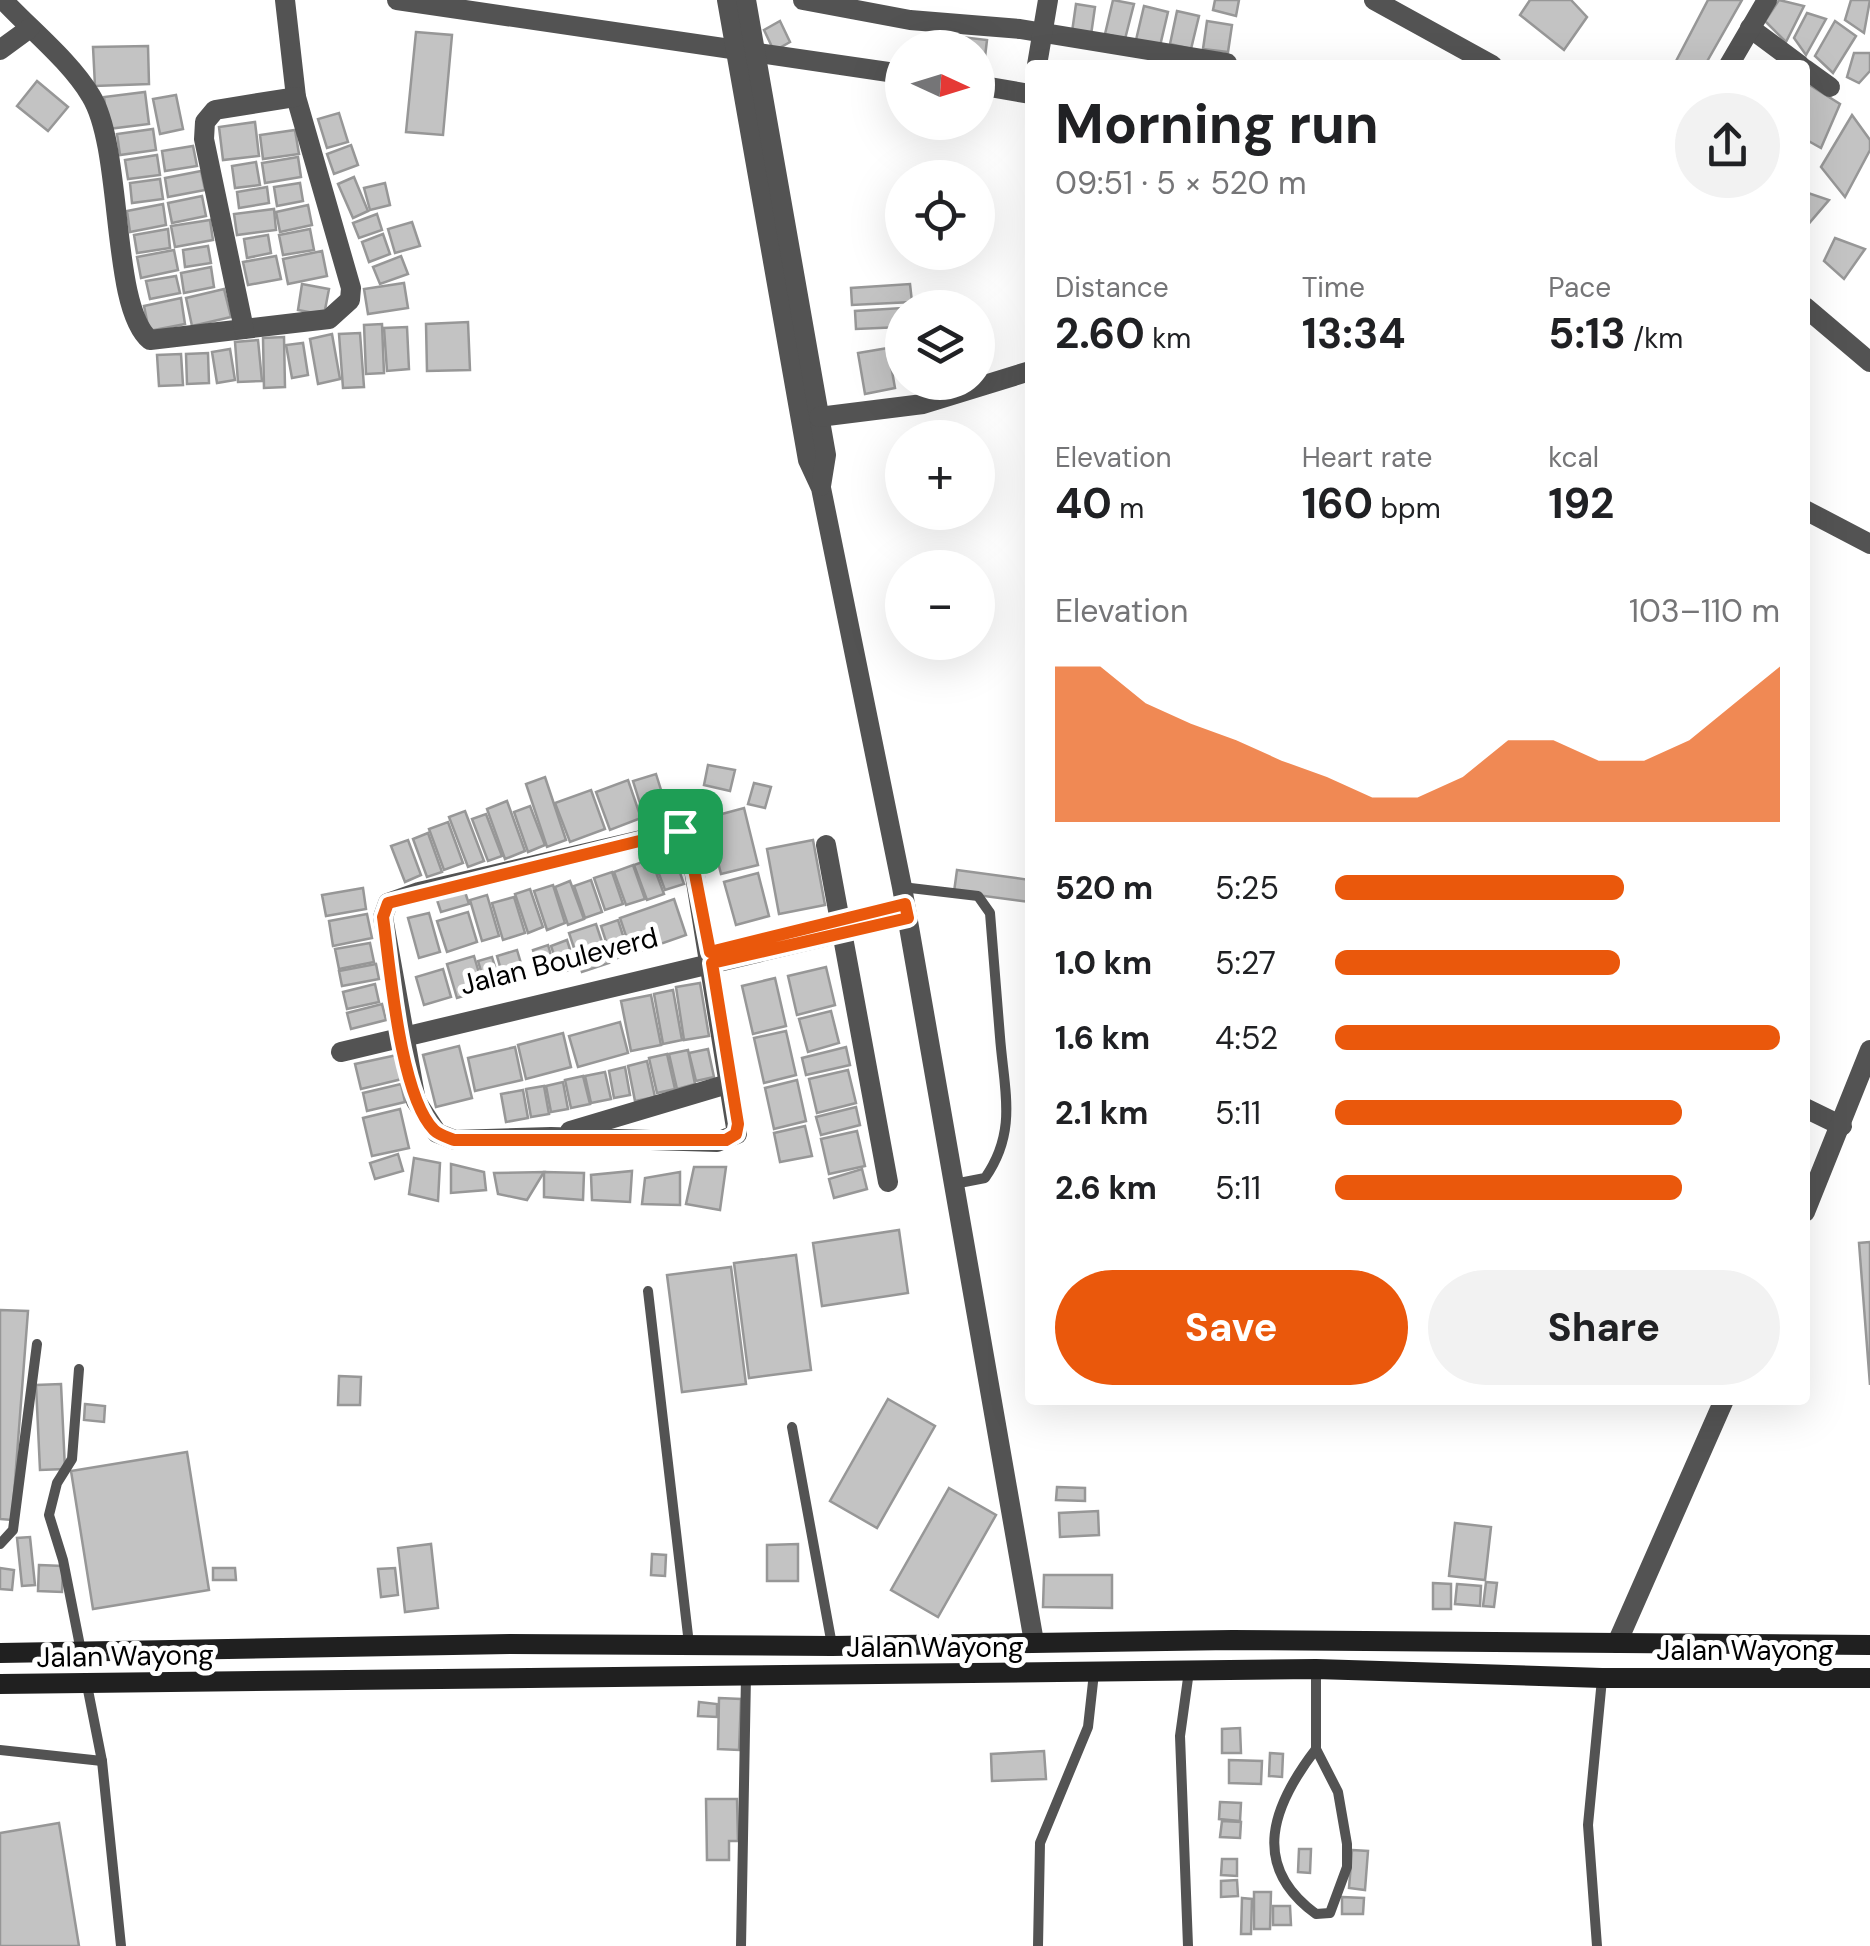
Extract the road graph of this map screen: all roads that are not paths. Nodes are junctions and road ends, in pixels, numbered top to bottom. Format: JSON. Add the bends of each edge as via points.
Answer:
{"nodes":[{"id":1,"x":3,"y":0,"type":"edge"},
{"id":2,"x":285,"y":0,"type":"edge"},
{"id":3,"x":397,"y":0,"type":"edge"},
{"id":4,"x":727,"y":0,"type":"edge"},
{"id":5,"x":746,"y":0,"type":"edge"},
{"id":6,"x":803,"y":0,"type":"edge"},
{"id":7,"x":1048,"y":0,"type":"edge"},
{"id":8,"x":1767,"y":0,"type":"edge"},
{"id":9,"x":1378,"y":1,"type":"edge"},
{"id":10,"x":30,"y":28,"type":"junction"},
{"id":11,"x":1750,"y":28,"type":"junction"},
{"id":12,"x":1043,"y":33,"type":"junction"},
{"id":13,"x":0,"y":50,"type":"edge"},
{"id":14,"x":745,"y":50,"type":"junction"},
{"id":15,"x":1038,"y":60,"type":"edge"},
{"id":16,"x":1208,"y":60,"type":"edge"},
{"id":17,"x":1483,"y":60,"type":"edge"},
{"id":18,"x":1732,"y":60,"type":"edge"},
{"id":19,"x":1793,"y":60,"type":"edge"},
{"id":20,"x":885,"y":71,"type":"edge"},
{"id":21,"x":1810,"y":73,"type":"edge"},
{"id":22,"x":1830,"y":87,"type":"dead end"},
{"id":23,"x":995,"y":88,"type":"edge"},
{"id":24,"x":1025,"y":93,"type":"edge"},
{"id":25,"x":296,"y":96,"type":"junction"},
{"id":26,"x":1810,"y":311,"type":"edge"},
{"id":27,"x":244,"y":329,"type":"junction"},
{"id":28,"x":1870,"y":362,"type":"edge"},
{"id":29,"x":1025,"y":373,"type":"edge"},
{"id":30,"x":819,"y":417,"type":"junction"},
{"id":31,"x":820,"y":488,"type":"junction"},
{"id":32,"x":1810,"y":513,"type":"edge"},
{"id":33,"x":1870,"y":544,"type":"edge"},
{"id":34,"x":826,"y":846,"type":"dead end"},
{"id":35,"x":905,"y":903,"type":"junction"},
{"id":36,"x":841,"y":928,"type":"junction"},
{"id":37,"x":711,"y":958,"type":"junction"},
{"id":38,"x":401,"y":1033,"type":"junction"},
{"id":39,"x":1870,"y":1050,"type":"edge"},
{"id":40,"x":341,"y":1052,"type":"dead end"},
{"id":41,"x":731,"y":1083,"type":"junction"},
{"id":42,"x":1810,"y":1110,"type":"edge"},
{"id":43,"x":1842,"y":1126,"type":"junction"},
{"id":44,"x":551,"y":1137,"type":"junction"},
{"id":45,"x":888,"y":1182,"type":"dead end"},
{"id":46,"x":954,"y":1184,"type":"junction"},
{"id":47,"x":1810,"y":1200,"type":"edge"},
{"id":48,"x":648,"y":1291,"type":"dead end"},
{"id":49,"x":37,"y":1344,"type":"dead end"},
{"id":50,"x":79,"y":1369,"type":"dead end"},
{"id":51,"x":1722,"y":1405,"type":"edge"},
{"id":52,"x":792,"y":1427,"type":"dead end"},
{"id":53,"x":0,"y":1544,"type":"edge"},
{"id":54,"x":1034,"y":1642,"type":"junction"},
{"id":55,"x":1617,"y":1642,"type":"junction"},
{"id":56,"x":689,"y":1645,"type":"junction"},
{"id":57,"x":1870,"y":1645,"type":"edge"},
{"id":58,"x":832,"y":1646,"type":"junction"},
{"id":59,"x":81,"y":1651,"type":"junction"},
{"id":60,"x":0,"y":1653,"type":"edge"},
{"id":61,"x":1316,"y":1669,"type":"junction"},
{"id":62,"x":1189,"y":1671,"type":"junction"},
{"id":63,"x":1094,"y":1673,"type":"junction"},
{"id":64,"x":746,"y":1676,"type":"junction"},
{"id":65,"x":1602,"y":1678,"type":"junction"},
{"id":66,"x":1870,"y":1678,"type":"edge"},
{"id":67,"x":0,"y":1684,"type":"edge"},
{"id":68,"x":87,"y":1685,"type":"junction"},
{"id":69,"x":1316,"y":1748,"type":"junction"},
{"id":70,"x":0,"y":1750,"type":"edge"},
{"id":71,"x":102,"y":1761,"type":"junction"},
{"id":72,"x":120,"y":1946,"type":"edge"},
{"id":73,"x":740,"y":1946,"type":"edge"},
{"id":74,"x":1038,"y":1946,"type":"edge"},
{"id":75,"x":1188,"y":1946,"type":"edge"},
{"id":76,"x":1597,"y":1946,"type":"edge"}],
"edges":[{"from":1,"to":10,"type":"street"},
{"from":2,"to":25,"type":"street"},
{"from":3,"to":14,"type":"street"},
{"from":4,"to":14,"type":"street"},
{"from":5,"to":14,"type":"street"},
{"from":6,"to":12,"type":"street","via":[[910,20]]},
{"from":7,"to":12,"type":"street"},
{"from":8,"to":11,"type":"street"},
{"from":9,"to":17,"type":"street"},
{"from":10,"to":13,"type":"street"},
{"from":10,"to":27,"type":"street","via":[[92,96],[142,334],[150,340]]},
{"from":11,"to":18,"type":"street"},
{"from":11,"to":19,"type":"street"},
{"from":12,"to":15,"type":"street"},
{"from":12,"to":16,"type":"street"},
{"from":14,"to":20,"type":"street"},
{"from":14,"to":30,"type":"street"},
{"from":14,"to":31,"type":"street","via":[[808,460]]},
{"from":21,"to":22,"type":"street"},
{"from":23,"to":24,"type":"street"},
{"from":25,"to":27,"type":"street","via":[[215,110],[205,122]]},
{"from":25,"to":27,"type":"street","via":[[350,300],[329,319]]},
{"from":26,"to":28,"type":"street"},
{"from":29,"to":30,"type":"street","via":[[923,404]]},
{"from":30,"to":31,"type":"street","via":[[826,455]]},
{"from":31,"to":35,"type":"street"},
{"from":32,"to":33,"type":"street"},
{"from":34,"to":36,"type":"street"},
{"from":35,"to":36,"type":"street","name":"Jalan Bouleverd"},
{"from":35,"to":46,"type":"street"},
{"from":35,"to":46,"type":"lane","via":[[978,896],[990,914],[1008,1126],[1001,1156],[985,1178]]},
{"from":36,"to":37,"type":"street","name":"Jalan Bouleverd"},
{"from":36,"to":45,"type":"street"},
{"from":37,"to":38,"type":"street","name":"Jalan Bouleverd"},
{"from":37,"to":38,"type":"street","via":[[688,838],[680,831],[388,903],[383,917]]},
{"from":37,"to":41,"type":"street"},
{"from":38,"to":40,"type":"street","name":"Jalan Bouleverd"},
{"from":38,"to":44,"type":"street","via":[[416,1101],[436,1133],[454,1140]]},
{"from":39,"to":43,"type":"street"},
{"from":41,"to":44,"type":"street"},
{"from":41,"to":44,"type":"street","via":[[738,1124],[726,1140]]},
{"from":42,"to":43,"type":"street"},
{"from":43,"to":47,"type":"street"},
{"from":46,"to":54,"type":"street"},
{"from":48,"to":56,"type":"lane"},
{"from":49,"to":53,"type":"lane","via":[[13,1530]]},
{"from":50,"to":59,"type":"lane","via":[[72,1458],[49,1515]]},
{"from":51,"to":55,"type":"street"},
{"from":52,"to":58,"type":"lane"},
{"from":54,"to":55,"type":"main road","name":"Jalan Wayong"},
{"from":54,"to":58,"type":"main road","name":"Jalan Wayong"},
{"from":55,"to":57,"type":"main road","name":"Jalan Wayong"},
{"from":56,"to":58,"type":"main road","name":"Jalan Wayong"},
{"from":56,"to":59,"type":"main road","name":"Jalan Wayong"},
{"from":59,"to":60,"type":"main road","name":"Jalan Wayong"},
{"from":61,"to":62,"type":"main road","name":"Jalan Wayong"},
{"from":61,"to":65,"type":"main road","name":"Jalan Wayong"},
{"from":61,"to":69,"type":"lane"},
{"from":62,"to":63,"type":"main road","name":"Jalan Wayong"},
{"from":62,"to":75,"type":"lane","via":[[1180,1736]]},
{"from":63,"to":64,"type":"main road","name":"Jalan Wayong"},
{"from":63,"to":74,"type":"lane","via":[[1088,1727],[1040,1843]]},
{"from":64,"to":68,"type":"main road","name":"Jalan Wayong"},
{"from":64,"to":73,"type":"lane"},
{"from":65,"to":66,"type":"main road","name":"Jalan Wayong"},
{"from":65,"to":76,"type":"lane","via":[[1588,1826]]},
{"from":67,"to":68,"type":"main road","name":"Jalan Wayong"},
{"from":68,"to":71,"type":"lane"},
{"from":69,"to":69,"type":"lane","via":[[1294,1777],[1273,1851],[1284,1883],[1316,1914],[1335,1907],[1347,1844],[1338,1792]]},
{"from":70,"to":71,"type":"lane"},
{"from":71,"to":72,"type":"lane"}]}
